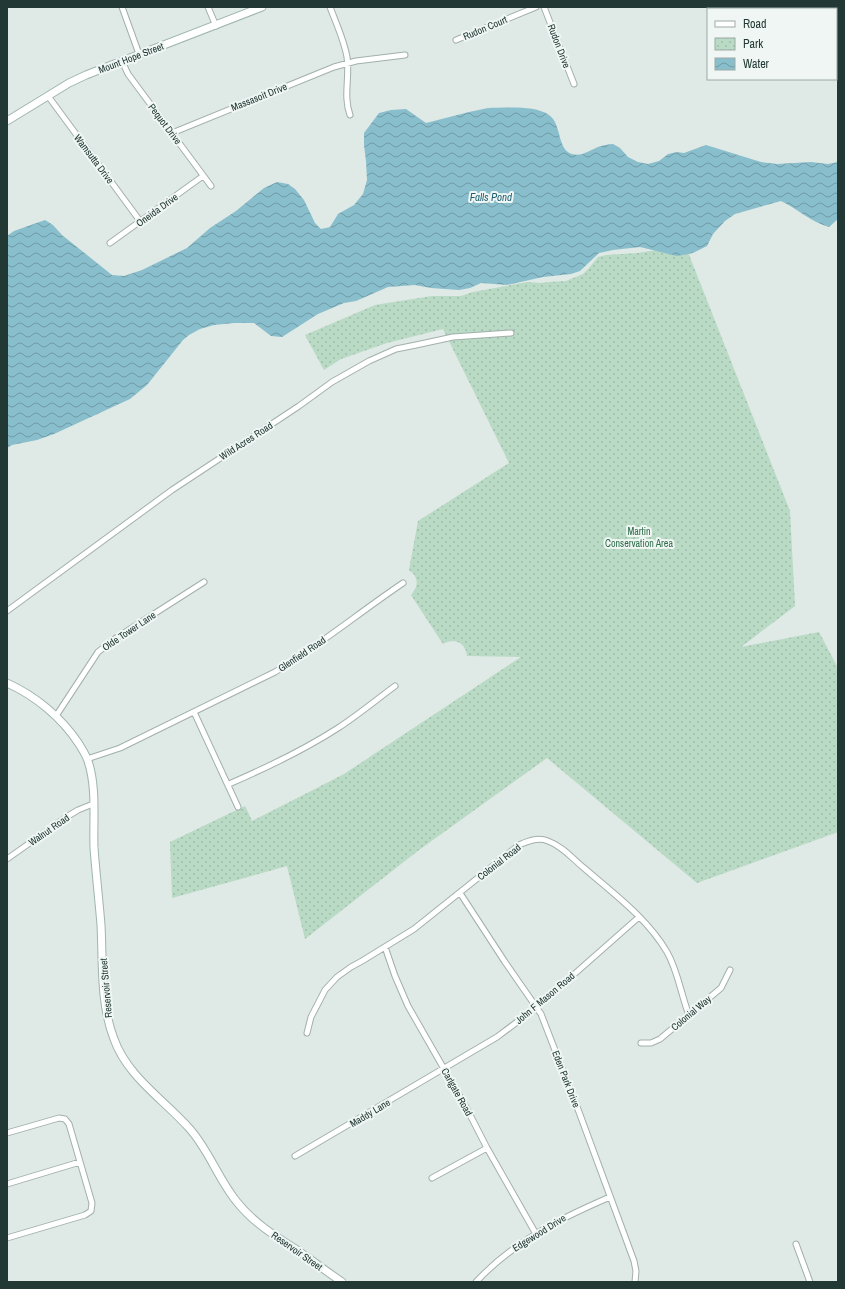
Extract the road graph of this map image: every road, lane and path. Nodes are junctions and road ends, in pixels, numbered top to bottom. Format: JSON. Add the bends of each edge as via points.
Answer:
{"nodes":[{"id":1,"x":122,"y":7,"type":"edge"},
{"id":2,"x":208,"y":7,"type":"edge"},
{"id":3,"x":262,"y":7,"type":"edge"},
{"id":4,"x":330,"y":7,"type":"edge"},
{"id":5,"x":536,"y":7,"type":"edge"},
{"id":6,"x":544,"y":7,"type":"edge"},
{"id":7,"x":216,"y":26,"type":"junction"},
{"id":8,"x":456,"y":40,"type":"dead end"},
{"id":9,"x":139,"y":54,"type":"junction"},
{"id":10,"x":405,"y":55,"type":"dead end"},
{"id":11,"x":122,"y":61,"type":"junction"},
{"id":12,"x":347,"y":63,"type":"junction"},
{"id":13,"x":574,"y":84,"type":"dead end"},
{"id":14,"x":48,"y":96,"type":"junction"},
{"id":15,"x":350,"y":115,"type":"dead end"},
{"id":16,"x":7,"y":121,"type":"edge"},
{"id":17,"x":172,"y":133,"type":"junction"},
{"id":18,"x":204,"y":176,"type":"junction"},
{"id":19,"x":211,"y":186,"type":"dead end"},
{"id":20,"x":140,"y":221,"type":"junction"},
{"id":21,"x":110,"y":243,"type":"dead end"},
{"id":22,"x":511,"y":332,"type":"dead end"},
{"id":23,"x":204,"y":582,"type":"dead end"},
{"id":24,"x":403,"y":583,"type":"dead end"},
{"id":25,"x":7,"y":611,"type":"edge"},
{"id":26,"x":7,"y":683,"type":"edge"},
{"id":27,"x":395,"y":686,"type":"dead end"},
{"id":28,"x":194,"y":712,"type":"junction"},
{"id":29,"x":56,"y":716,"type":"junction"},
{"id":30,"x":88,"y":759,"type":"junction"},
{"id":31,"x":229,"y":784,"type":"junction"},
{"id":32,"x":93,"y":804,"type":"junction"},
{"id":33,"x":238,"y":807,"type":"dead end"},
{"id":34,"x":7,"y":860,"type":"edge"},
{"id":35,"x":460,"y":892,"type":"junction"},
{"id":36,"x":639,"y":917,"type":"junction"},
{"id":37,"x":385,"y":947,"type":"junction"},
{"id":38,"x":730,"y":970,"type":"dead end"},
{"id":39,"x":537,"y":1007,"type":"junction"},
{"id":40,"x":689,"y":1015,"type":"junction"},
{"id":41,"x":306,"y":1033,"type":"dead end"},
{"id":42,"x":641,"y":1043,"type":"dead end"},
{"id":43,"x":444,"y":1069,"type":"junction"},
{"id":44,"x":7,"y":1134,"type":"edge"},
{"id":45,"x":486,"y":1148,"type":"junction"},
{"id":46,"x":295,"y":1156,"type":"dead end"},
{"id":47,"x":80,"y":1162,"type":"junction"},
{"id":48,"x":432,"y":1178,"type":"dead end"},
{"id":49,"x":7,"y":1184,"type":"edge"},
{"id":50,"x":610,"y":1197,"type":"junction"},
{"id":51,"x":536,"y":1234,"type":"junction"},
{"id":52,"x":7,"y":1238,"type":"edge"},
{"id":53,"x":796,"y":1244,"type":"dead end"},
{"id":54,"x":342,"y":1282,"type":"edge"},
{"id":55,"x":476,"y":1282,"type":"edge"},
{"id":56,"x":635,"y":1282,"type":"edge"},
{"id":57,"x":810,"y":1282,"type":"edge"}],
"edges":[{"from":1,"to":9,"type":"street"},
{"from":2,"to":7,"type":"street"},
{"from":3,"to":7,"type":"street","name":"Mount Hope Street"},
{"from":4,"to":12,"type":"street","via":[[342,37]]},
{"from":5,"to":8,"type":"street","name":"Rudon Court"},
{"from":6,"to":13,"type":"street","name":"Rudon Drive"},
{"from":7,"to":9,"type":"street","name":"Mount Hope Street"},
{"from":9,"to":11,"type":"street","name":"Mount Hope Street"},
{"from":10,"to":12,"type":"street","name":"Massasoit Drive"},
{"from":11,"to":14,"type":"street","name":"Mount Hope Street","via":[[69,83]]},
{"from":11,"to":17,"type":"street","name":"Pequot Drive","via":[[128,74]]},
{"from":12,"to":15,"type":"street","via":[[346,98]]},
{"from":12,"to":17,"type":"street","name":"Massasoit Drive"},
{"from":14,"to":16,"type":"street","name":"Mount Hope Street"},
{"from":14,"to":20,"type":"street","name":"Wamsutta Drive"},
{"from":17,"to":18,"type":"street","name":"Pequot Drive"},
{"from":18,"to":19,"type":"street","name":"Pequot Drive"},
{"from":18,"to":20,"type":"street","name":"Oneida Drive"},
{"from":20,"to":21,"type":"street","name":"Oneida Drive"},
{"from":22,"to":25,"type":"street","name":"Wild Acres Road","via":[[453,337],[396,349],[332,382],[172,490]]},
{"from":23,"to":29,"type":"street","name":"Olde Tower Lane","via":[[98,652]]},
{"from":24,"to":28,"type":"street","name":"Glenfield Road","via":[[281,669]]},
{"from":26,"to":29,"type":"street","name":"Reservoir Street","via":[[22,690]]},
{"from":27,"to":31,"type":"street","via":[[315,742]]},
{"from":28,"to":30,"type":"street","name":"Glenfield Road","via":[[120,748]]},
{"from":28,"to":31,"type":"street"},
{"from":29,"to":30,"type":"street","name":"Reservoir Street","via":[[75,738]]},
{"from":30,"to":32,"type":"street","name":"Reservoir Street"},
{"from":31,"to":33,"type":"street"},
{"from":32,"to":34,"type":"street","name":"Walnut Road","via":[[68,816]]},
{"from":32,"to":54,"type":"street","name":"Reservoir Street","via":[[105,1004],[118,1049],[129,1067],[147,1087],[192,1131],[230,1193],[245,1211],[258,1224]]},
{"from":35,"to":36,"type":"street","name":"Colonial Road","via":[[519,845],[534,840],[546,840],[558,846]]},
{"from":35,"to":37,"type":"street","name":"Colonial Road","via":[[414,929]]},
{"from":35,"to":39,"type":"street","name":"Eden Park Drive"},
{"from":36,"to":39,"type":"street","name":"John F Mason Road"},
{"from":36,"to":40,"type":"street","name":"Colonial Road","via":[[668,954]]},
{"from":37,"to":41,"type":"street","name":"Colonial Road","via":[[337,977],[326,990]]},
{"from":37,"to":43,"type":"street","name":"Carlgate Road","via":[[408,1006]]},
{"from":38,"to":40,"type":"street","name":"Colonial Way","via":[[721,988]]},
{"from":39,"to":43,"type":"street","name":"John F Mason Road","via":[[497,1037]]},
{"from":39,"to":50,"type":"street","name":"Eden Park Drive","via":[[570,1086]]},
{"from":40,"to":42,"type":"street","name":"Colonial Way","via":[[660,1039],[651,1043]]},
{"from":43,"to":45,"type":"street","name":"Carlgate Road"},
{"from":43,"to":46,"type":"street","name":"Maddy Lane"},
{"from":44,"to":47,"type":"street","via":[[63,1118],[69,1124]]},
{"from":45,"to":48,"type":"street"},
{"from":45,"to":51,"type":"street","name":"Carlgate Road"},
{"from":47,"to":49,"type":"street"},
{"from":47,"to":52,"type":"street","via":[[92,1203],[91,1211]]},
{"from":50,"to":51,"type":"street","name":"Edgewood Drive","via":[[566,1216]]},
{"from":50,"to":56,"type":"street","name":"Eden Park Drive","via":[[634,1261]]},
{"from":51,"to":55,"type":"street","name":"Edgewood Drive","via":[[497,1261]]},
{"from":53,"to":57,"type":"street"}]}
